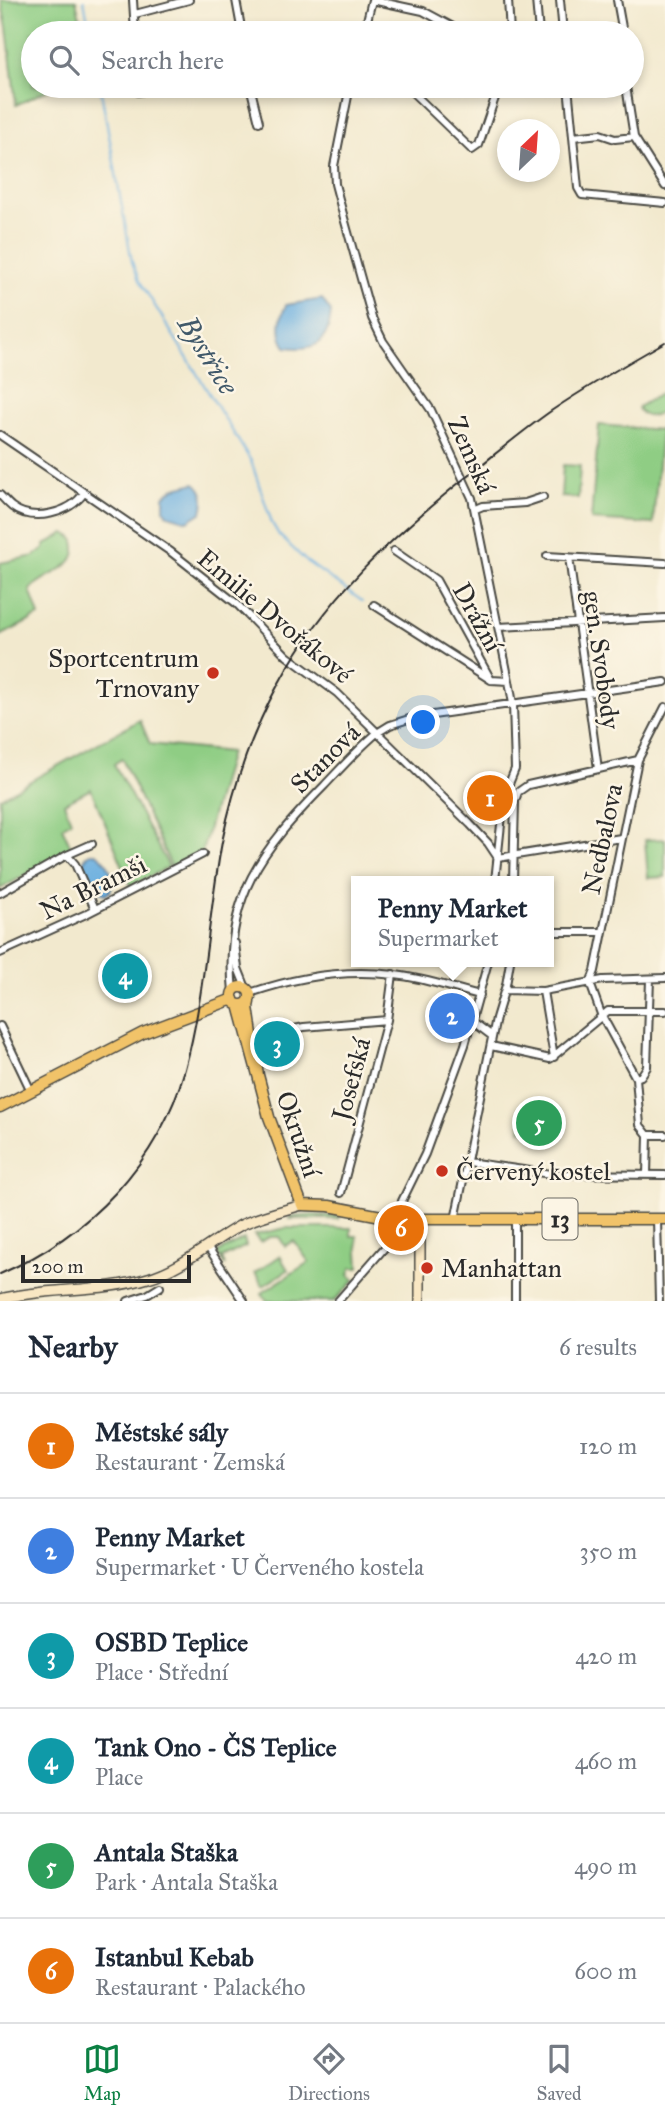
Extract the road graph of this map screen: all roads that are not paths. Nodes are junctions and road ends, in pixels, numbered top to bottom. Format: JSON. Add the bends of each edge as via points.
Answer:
{"nodes":[{"id":1,"x":134,"y":0,"type":"edge"},
{"id":2,"x":189,"y":0,"type":"edge"},
{"id":3,"x":236,"y":0,"type":"edge"},
{"id":4,"x":372,"y":0,"type":"edge"},
{"id":5,"x":508,"y":0,"type":"edge"},
{"id":6,"x":536,"y":0,"type":"edge"},
{"id":7,"x":560,"y":0,"type":"edge"},
{"id":8,"x":617,"y":0,"type":"edge"},
{"id":9,"x":135,"y":14,"type":"junction"},
{"id":10,"x":135,"y":21,"type":"edge"},
{"id":11,"x":240,"y":21,"type":"edge"},
{"id":12,"x":367,"y":21,"type":"edge"},
{"id":13,"x":442,"y":21,"type":"edge"},
{"id":14,"x":509,"y":21,"type":"edge"},
{"id":15,"x":537,"y":21,"type":"edge"},
{"id":16,"x":562,"y":21,"type":"edge"},
{"id":17,"x":621,"y":21,"type":"edge"},
{"id":18,"x":253,"y":98,"type":"edge"},
{"id":19,"x":348,"y":98,"type":"edge"},
{"id":20,"x":418,"y":98,"type":"edge"},
{"id":21,"x":495,"y":98,"type":"edge"},
{"id":22,"x":569,"y":98,"type":"edge"},
{"id":23,"x":628,"y":98,"type":"edge"},
{"id":24,"x":259,"y":122,"type":"dead end"},
{"id":25,"x":573,"y":137,"type":"junction"},
{"id":26,"x":634,"y":137,"type":"junction"},
{"id":27,"x":665,"y":186,"type":"edge"},
{"id":28,"x":665,"y":203,"type":"edge"},
{"id":29,"x":0,"y":435,"type":"edge"},
{"id":30,"x":84,"y":493,"type":"junction"},
{"id":31,"x":543,"y":497,"type":"dead end"},
{"id":32,"x":1,"y":498,"type":"edge"},
{"id":33,"x":476,"y":509,"type":"junction"},
{"id":34,"x":394,"y":551,"type":"dead end"},
{"id":35,"x":547,"y":556,"type":"dead end"},
{"id":36,"x":569,"y":557,"type":"junction"},
{"id":37,"x":665,"y":563,"type":"edge"},
{"id":38,"x":374,"y":604,"type":"dead end"},
{"id":39,"x":665,"y":618,"type":"edge"},
{"id":40,"x":577,"y":622,"type":"junction"},
{"id":41,"x":498,"y":627,"type":"junction"},
{"id":42,"x":491,"y":680,"type":"junction"},
{"id":43,"x":509,"y":681,"type":"junction"},
{"id":44,"x":665,"y":682,"type":"edge"},
{"id":45,"x":587,"y":693,"type":"junction"},
{"id":46,"x":513,"y":704,"type":"junction"},
{"id":47,"x":665,"y":708,"type":"edge"},
{"id":48,"x":377,"y":733,"type":"junction"},
{"id":49,"x":638,"y":760,"type":"junction"},
{"id":50,"x":598,"y":769,"type":"junction"},
{"id":51,"x":621,"y":838,"type":"junction"},
{"id":52,"x":92,"y":844,"type":"dead end"},
{"id":53,"x":203,"y":854,"type":"dead end"},
{"id":54,"x":67,"y":855,"type":"junction"},
{"id":55,"x":498,"y":858,"type":"junction"},
{"id":56,"x":513,"y":858,"type":"junction"},
{"id":57,"x":496,"y":876,"type":"edge"},
{"id":58,"x":513,"y":876,"type":"edge"},
{"id":59,"x":0,"y":893,"type":"edge"},
{"id":60,"x":95,"y":909,"type":"junction"},
{"id":61,"x":235,"y":930,"type":"junction"},
{"id":62,"x":554,"y":932,"type":"edge"},
{"id":63,"x":603,"y":932,"type":"junction"},
{"id":64,"x":0,"y":953,"type":"edge"},
{"id":65,"x":487,"y":967,"type":"edge"},
{"id":66,"x":509,"y":967,"type":"edge"},
{"id":67,"x":393,"y":974,"type":"junction"},
{"id":68,"x":665,"y":978,"type":"edge"},
{"id":69,"x":650,"y":979,"type":"junction"},
{"id":70,"x":590,"y":983,"type":"junction"},
{"id":71,"x":505,"y":990,"type":"junction"},
{"id":72,"x":543,"y":991,"type":"junction"},
{"id":73,"x":480,"y":995,"type":"junction"},
{"id":74,"x":242,"y":996,"type":"junction"},
{"id":75,"x":207,"y":1008,"type":"junction"},
{"id":76,"x":647,"y":1011,"type":"junction"},
{"id":77,"x":665,"y":1011,"type":"edge"},
{"id":78,"x":601,"y":1014,"type":"junction"},
{"id":79,"x":387,"y":1020,"type":"junction"},
{"id":80,"x":472,"y":1021,"type":"junction"},
{"id":81,"x":0,"y":1026,"type":"edge"},
{"id":82,"x":492,"y":1036,"type":"junction"},
{"id":83,"x":250,"y":1046,"type":"junction"},
{"id":84,"x":491,"y":1046,"type":"junction"},
{"id":85,"x":270,"y":1053,"type":"dead end"},
{"id":86,"x":554,"y":1058,"type":"junction"},
{"id":87,"x":258,"y":1075,"type":"junction"},
{"id":88,"x":636,"y":1078,"type":"junction"},
{"id":89,"x":31,"y":1091,"type":"junction"},
{"id":90,"x":0,"y":1107,"type":"edge"},
{"id":91,"x":648,"y":1135,"type":"junction"},
{"id":92,"x":665,"y":1135,"type":"edge"},
{"id":93,"x":468,"y":1162,"type":"junction"},
{"id":94,"x":647,"y":1175,"type":"junction"},
{"id":95,"x":665,"y":1175,"type":"edge"},
{"id":96,"x":341,"y":1192,"type":"dead end"},
{"id":97,"x":302,"y":1205,"type":"junction"},
{"id":98,"x":397,"y":1219,"type":"junction"},
{"id":99,"x":515,"y":1219,"type":"junction"},
{"id":100,"x":661,"y":1219,"type":"edge"},
{"id":101,"x":420,"y":1220,"type":"junction"},
{"id":102,"x":455,"y":1220,"type":"junction"},
{"id":103,"x":207,"y":1247,"type":"junction"},
{"id":104,"x":160,"y":1287,"type":"dead end"},
{"id":105,"x":15,"y":1298,"type":"edge"},
{"id":106,"x":149,"y":1298,"type":"edge"},
{"id":107,"x":0,"y":1299,"type":"edge"},
{"id":108,"x":128,"y":1301,"type":"edge"},
{"id":109,"x":244,"y":1301,"type":"edge"},
{"id":110,"x":338,"y":1301,"type":"edge"},
{"id":111,"x":420,"y":1301,"type":"edge"},
{"id":112,"x":516,"y":1301,"type":"edge"},
{"id":113,"x":659,"y":1301,"type":"edge"}],
"edges":[{"from":1,"to":9,"type":"street"},
{"from":2,"to":9,"type":"street"},
{"from":3,"to":11,"type":"street"},
{"from":4,"to":12,"type":"street"},
{"from":4,"to":13,"type":"street","via":[[423,11]]},
{"from":5,"to":14,"type":"street"},
{"from":6,"to":15,"type":"street"},
{"from":7,"to":16,"type":"street"},
{"from":8,"to":17,"type":"street"},
{"from":9,"to":10,"type":"street"},
{"from":18,"to":24,"type":"street"},
{"from":19,"to":33,"type":"street","name":"Zemská","via":[[334,166],[372,318],[431,410]]},
{"from":20,"to":21,"type":"street","via":[[472,150],[479,145]]},
{"from":22,"to":25,"type":"street"},
{"from":23,"to":26,"type":"street"},
{"from":25,"to":26,"type":"street"},
{"from":25,"to":28,"type":"street","via":[[582,195]]},
{"from":26,"to":27,"type":"street"},
{"from":29,"to":30,"type":"street","name":"Emilie Dvořákové"},
{"from":30,"to":32,"type":"street","via":[[72,505],[49,514],[21,512]]},
{"from":30,"to":48,"type":"street","name":"Emilie Dvořákové","via":[[225,594],[281,651],[337,693]]},
{"from":31,"to":33,"type":"street"},
{"from":33,"to":41,"type":"street","name":"Zemská"},
{"from":34,"to":42,"type":"street","name":"Drážní","via":[[436,580]]},
{"from":35,"to":36,"type":"street"},
{"from":36,"to":37,"type":"street"},
{"from":36,"to":40,"type":"street","name":"gen. Svobody"},
{"from":38,"to":42,"type":"street"},
{"from":39,"to":40,"type":"street"},
{"from":40,"to":41,"type":"street"},
{"from":40,"to":45,"type":"street","name":"gen. Svobody"},
{"from":41,"to":43,"type":"street","name":"Zemská"},
{"from":42,"to":43,"type":"street"},
{"from":43,"to":46,"type":"street","name":"Zemská"},
{"from":44,"to":45,"type":"street","name":"Stanová"},
{"from":45,"to":46,"type":"street","name":"Stanová"},
{"from":45,"to":50,"type":"street","name":"gen. Svobody"},
{"from":46,"to":48,"type":"street","name":"Stanová","via":[[412,718]]},
{"from":46,"to":55,"type":"street","name":"Zemská","via":[[515,769],[504,796]]},
{"from":47,"to":49,"type":"street","name":"Nedbalova"},
{"from":48,"to":55,"type":"street","name":"Emilie Dvořákové","via":[[470,824]]},
{"from":48,"to":61,"type":"street","name":"Stanová","via":[[276,838],[248,884]]},
{"from":49,"to":50,"type":"street"},
{"from":49,"to":51,"type":"street","name":"Nedbalova"},
{"from":50,"to":56,"type":"street","via":[[528,785],[518,792]]},
{"from":51,"to":56,"type":"street"},
{"from":51,"to":63,"type":"street","name":"Nedbalova"},
{"from":52,"to":54,"type":"street"},
{"from":53,"to":60,"type":"street","name":"Na Bramši"},
{"from":54,"to":59,"type":"street"},
{"from":54,"to":60,"type":"street"},
{"from":55,"to":56,"type":"street"},
{"from":55,"to":57,"type":"street","name":"Zemská"},
{"from":56,"to":58,"type":"street"},
{"from":60,"to":64,"type":"street","name":"Na Bramši"},
{"from":61,"to":74,"type":"street","name":"Stanová"},
{"from":61,"to":74,"type":"street","name":"Stanová","via":[[230,954]]},
{"from":62,"to":63,"type":"street"},
{"from":63,"to":70,"type":"street","name":"Nedbalova"},
{"from":65,"to":73,"type":"street"},
{"from":66,"to":71,"type":"street"},
{"from":67,"to":73,"type":"street"},
{"from":67,"to":74,"type":"street","via":[[328,975]]},
{"from":67,"to":79,"type":"street","name":"Josefská"},
{"from":68,"to":69,"type":"street"},
{"from":69,"to":70,"type":"street"},
{"from":69,"to":76,"type":"street"},
{"from":70,"to":72,"type":"street"},
{"from":70,"to":78,"type":"street"},
{"from":71,"to":72,"type":"street"},
{"from":71,"to":82,"type":"street"},
{"from":72,"to":86,"type":"street"},
{"from":73,"to":80,"type":"street"},
{"from":74,"to":75,"type":"main road"},
{"from":74,"to":83,"type":"main road","name":"Okružní"},
{"from":74,"to":87,"type":"main road","name":"Okružní","via":[[248,1007]]},
{"from":75,"to":83,"type":"main road","via":[[234,1011]]},
{"from":75,"to":89,"type":"main road","via":[[144,1033]]},
{"from":76,"to":77,"type":"street"},
{"from":76,"to":78,"type":"street"},
{"from":76,"to":88,"type":"street","via":[[647,1067]]},
{"from":78,"to":86,"type":"street"},
{"from":78,"to":88,"type":"street"},
{"from":79,"to":85,"type":"street","via":[[266,1035]]},
{"from":79,"to":96,"type":"street","name":"Josefská"},
{"from":80,"to":82,"type":"street"},
{"from":80,"to":98,"type":"street"},
{"from":81,"to":89,"type":"street"},
{"from":82,"to":84,"type":"street"},
{"from":83,"to":87,"type":"main road","name":"Okružní"},
{"from":84,"to":86,"type":"street"},
{"from":84,"to":93,"type":"street"},
{"from":87,"to":97,"type":"main road","name":"Okružní"},
{"from":88,"to":91,"type":"street","via":[[640,1125]]},
{"from":89,"to":90,"type":"main road"},
{"from":91,"to":92,"type":"street"},
{"from":91,"to":94,"type":"street"},
{"from":93,"to":94,"type":"street","via":[[551,1174]]},
{"from":93,"to":102,"type":"street"},
{"from":94,"to":95,"type":"street"},
{"from":97,"to":98,"type":"main road","number":"13"},
{"from":97,"to":103,"type":"main road","via":[[243,1224]]},
{"from":98,"to":101,"type":"main road","number":"13"},
{"from":98,"to":110,"type":"street","via":[[393,1238]]},
{"from":99,"to":100,"type":"main road","number":"13"},
{"from":99,"to":102,"type":"main road","number":"13"},
{"from":99,"to":112,"type":"street"},
{"from":100,"to":113,"type":"street"},
{"from":101,"to":102,"type":"main road","number":"13"},
{"from":101,"to":111,"type":"main road"},
{"from":103,"to":105,"type":"main road","via":[[163,1273],[122,1284]]},
{"from":103,"to":109,"type":"street"},
{"from":104,"to":106,"type":"street"},
{"from":105,"to":107,"type":"main road"},
{"from":106,"to":108,"type":"street"}]}
